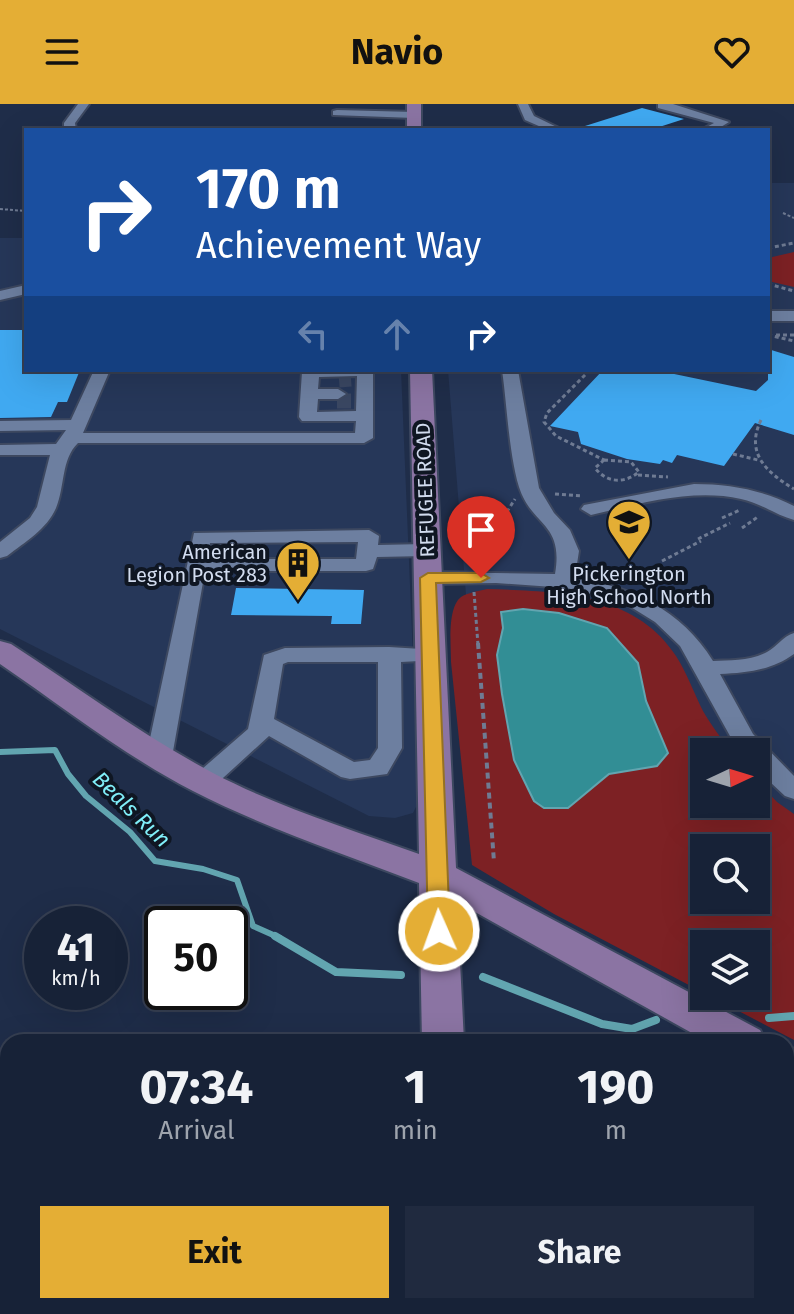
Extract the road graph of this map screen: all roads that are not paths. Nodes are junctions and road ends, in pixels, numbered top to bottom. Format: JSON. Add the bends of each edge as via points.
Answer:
{"nodes":[{"id":1,"x":84,"y":104,"type":"edge"},
{"id":2,"x":523,"y":104,"type":"edge"},
{"id":3,"x":668,"y":104,"type":"edge"},
{"id":4,"x":338,"y":109,"type":"edge"},
{"id":5,"x":414,"y":116,"type":"edge"},
{"id":6,"x":70,"y":128,"type":"edge"},
{"id":7,"x":552,"y":128,"type":"edge"},
{"id":8,"x":711,"y":128,"type":"edge"},
{"id":9,"x":24,"y":290,"type":"edge"},
{"id":10,"x":0,"y":296,"type":"edge"},
{"id":11,"x":770,"y":316,"type":"edge"},
{"id":12,"x":794,"y":316,"type":"edge"},
{"id":13,"x":794,"y":332,"type":"edge"},
{"id":14,"x":770,"y":333,"type":"edge"},
{"id":15,"x":101,"y":372,"type":"edge"},
{"id":16,"x":361,"y":372,"type":"tunnel mouth"},
{"id":17,"x":364,"y":372,"type":"edge"},
{"id":18,"x":421,"y":372,"type":"edge"},
{"id":19,"x":510,"y":372,"type":"edge"},
{"id":20,"x":310,"y":384,"type":"edge"},
{"id":21,"x":352,"y":392,"type":"junction"},
{"id":22,"x":0,"y":426,"type":"edge"},
{"id":23,"x":71,"y":438,"type":"junction"},
{"id":24,"x":0,"y":450,"type":"edge"},
{"id":25,"x":591,"y":509,"type":"dead end"},
{"id":26,"x":794,"y":514,"type":"edge"},
{"id":27,"x":0,"y":552,"type":"edge"},
{"id":28,"x":427,"y":564,"type":"junction"},
{"id":29,"x":564,"y":582,"type":"junction"},
{"id":30,"x":794,"y":641,"type":"edge"},
{"id":31,"x":0,"y":650,"type":"edge"},
{"id":32,"x":389,"y":654,"type":"junction"},
{"id":33,"x":430,"y":655,"type":"junction"},
{"id":34,"x":704,"y":668,"type":"junction"},
{"id":35,"x":262,"y":722,"type":"junction"},
{"id":36,"x":743,"y":738,"type":"edge"},
{"id":37,"x":159,"y":757,"type":"junction"},
{"id":38,"x":770,"y":767,"type":"edge"},
{"id":39,"x":203,"y":782,"type":"junction"},
{"id":40,"x":794,"y":790,"type":"edge"},
{"id":41,"x":437,"y":876,"type":"junction"},
{"id":42,"x":443,"y":1034,"type":"edge"},
{"id":43,"x":730,"y":1034,"type":"edge"}],
"edges":[{"from":1,"to":6,"type":"street"},
{"from":2,"to":7,"type":"street","via":[[529,118]]},
{"from":3,"to":8,"type":"street","via":[[662,106],[724,122]]},
{"from":4,"to":5,"type":"street"},
{"from":9,"to":10,"type":"street"},
{"from":11,"to":12,"type":"street"},
{"from":13,"to":14,"type":"street"},
{"from":15,"to":23,"type":"street"},
{"from":16,"to":20,"type":"street"},
{"from":17,"to":21,"type":"street"},
{"from":18,"to":28,"type":"main road","name":"REFUGEE ROAD"},
{"from":19,"to":29,"type":"street","via":[[532,495],[569,551]]},
{"from":20,"to":21,"type":"street"},
{"from":20,"to":21,"type":"street","via":[[308,417]]},
{"from":21,"to":23,"type":"street","via":[[364,438]]},
{"from":22,"to":23,"type":"street"},
{"from":23,"to":24,"type":"street"},
{"from":23,"to":27,"type":"street","via":[[38,522]]},
{"from":25,"to":26,"type":"street","via":[[709,487],[745,492]]},
{"from":28,"to":29,"type":"street","via":[[472,578]]},
{"from":28,"to":33,"type":"main road","name":"REFUGEE ROAD"},
{"from":28,"to":37,"type":"street","via":[[368,551],[369,536],[201,537]]},
{"from":29,"to":34,"type":"street","via":[[609,591],[654,611],[688,642]]},
{"from":30,"to":34,"type":"street","via":[[765,661]]},
{"from":31,"to":37,"type":"main road"},
{"from":32,"to":33,"type":"street"},
{"from":32,"to":35,"type":"street","via":[[285,655],[272,660]]},
{"from":32,"to":35,"type":"street","via":[[390,748],[378,768],[350,771]]},
{"from":33,"to":41,"type":"main road","name":"REFUGEE ROAD"},
{"from":34,"to":36,"type":"street"},
{"from":35,"to":39,"type":"street","via":[[260,732]]},
{"from":37,"to":39,"type":"main road"},
{"from":38,"to":40,"type":"street"},
{"from":39,"to":41,"type":"main road"},
{"from":41,"to":42,"type":"main road","name":"REFUGEE ROAD"},
{"from":41,"to":43,"type":"main road"}]}
